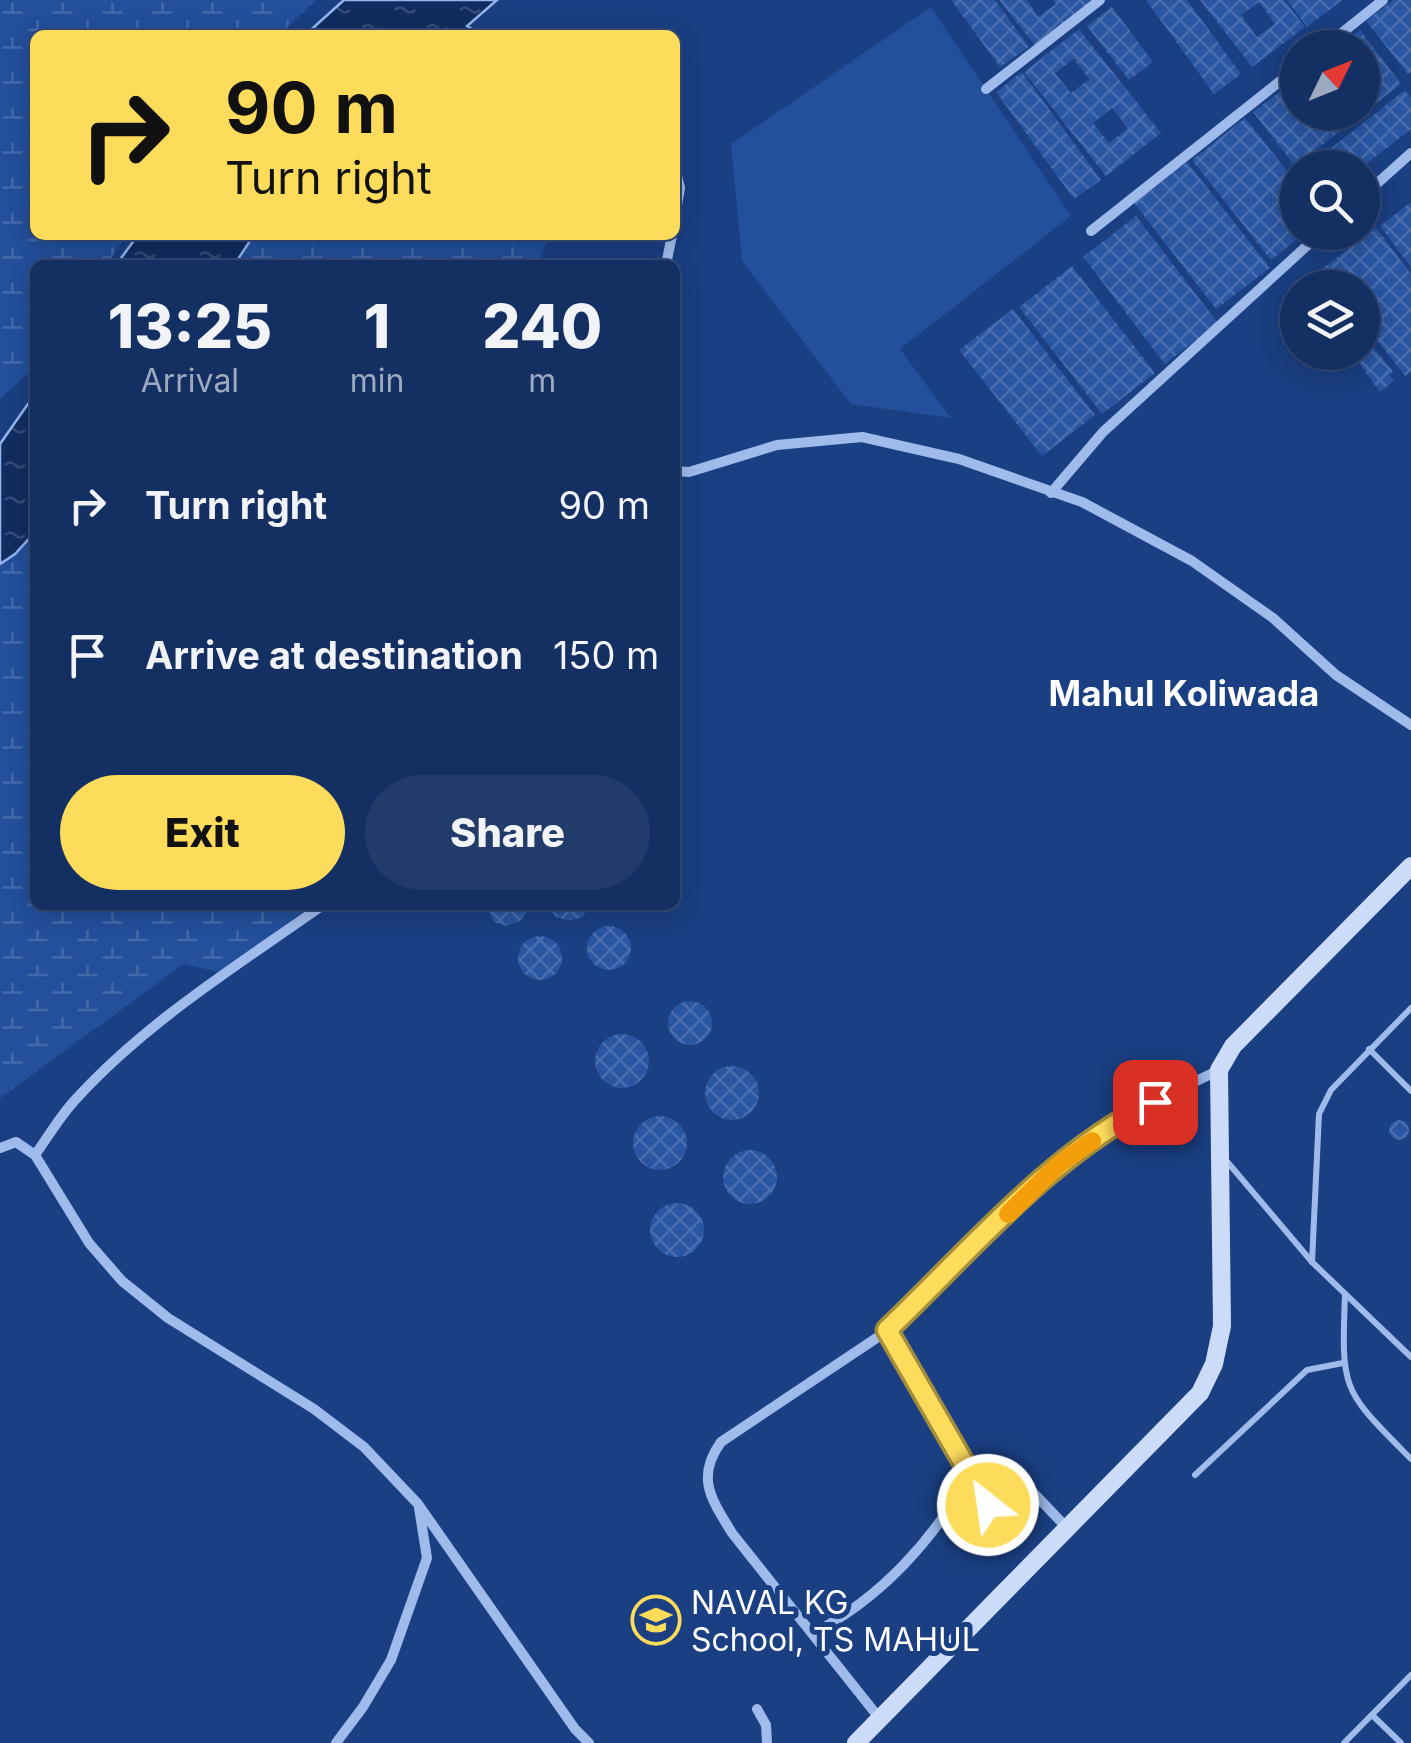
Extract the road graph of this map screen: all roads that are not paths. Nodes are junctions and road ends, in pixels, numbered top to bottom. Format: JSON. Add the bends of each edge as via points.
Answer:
{"nodes":[{"id":1,"x":1100,"y":0,"type":"edge"},
{"id":2,"x":1383,"y":0,"type":"edge"},
{"id":3,"x":1345,"y":30,"type":"edge"},
{"id":4,"x":1280,"y":81,"type":"edge"},
{"id":5,"x":986,"y":89,"type":"dead end"},
{"id":6,"x":1411,"y":154,"type":"edge"},
{"id":7,"x":1380,"y":181,"type":"edge"},
{"id":8,"x":1091,"y":230,"type":"dead end"},
{"id":9,"x":1302,"y":250,"type":"edge"},
{"id":10,"x":680,"y":471,"type":"edge"},
{"id":11,"x":1051,"y":492,"type":"junction"},
{"id":12,"x":1411,"y":725,"type":"edge"},
{"id":13,"x":1411,"y":866,"type":"edge"},
{"id":14,"x":316,"y":910,"type":"edge"},
{"id":15,"x":1411,"y":1008,"type":"edge"},
{"id":16,"x":1369,"y":1049,"type":"junction"},
{"id":17,"x":1219,"y":1070,"type":"junction"},
{"id":18,"x":1411,"y":1092,"type":"edge"},
{"id":19,"x":0,"y":1148,"type":"edge"},
{"id":20,"x":35,"y":1155,"type":"junction"},
{"id":21,"x":1222,"y":1156,"type":"junction"},
{"id":22,"x":1312,"y":1262,"type":"junction"},
{"id":23,"x":1346,"y":1294,"type":"junction"},
{"id":24,"x":887,"y":1330,"type":"junction"},
{"id":25,"x":1411,"y":1357,"type":"edge"},
{"id":26,"x":1343,"y":1363,"type":"junction"},
{"id":27,"x":1411,"y":1459,"type":"edge"},
{"id":28,"x":971,"y":1474,"type":"junction"},
{"id":29,"x":1195,"y":1475,"type":"dead end"},
{"id":30,"x":418,"y":1504,"type":"junction"},
{"id":31,"x":1066,"y":1527,"type":"junction"},
{"id":32,"x":814,"y":1633,"type":"junction"},
{"id":33,"x":1411,"y":1675,"type":"edge"},
{"id":34,"x":757,"y":1710,"type":"dead end"},
{"id":35,"x":1372,"y":1715,"type":"junction"},
{"id":36,"x":880,"y":1719,"type":"junction"},
{"id":37,"x":336,"y":1743,"type":"edge"},
{"id":38,"x":589,"y":1743,"type":"edge"},
{"id":39,"x":767,"y":1743,"type":"edge"},
{"id":40,"x":856,"y":1743,"type":"edge"},
{"id":41,"x":1344,"y":1743,"type":"edge"},
{"id":42,"x":1400,"y":1743,"type":"edge"}],
"edges":[{"from":1,"to":5,"type":"street"},
{"from":2,"to":3,"type":"street"},
{"from":4,"to":8,"type":"street"},
{"from":6,"to":7,"type":"street"},
{"from":9,"to":11,"type":"street","via":[[1102,432]]},
{"from":10,"to":11,"type":"street","via":[[777,445],[862,437],[959,459]]},
{"from":11,"to":12,"type":"street","via":[[1192,561]]},
{"from":13,"to":17,"type":"street","via":[[1233,1046]]},
{"from":14,"to":20,"type":"street","via":[[132,1046],[75,1100]]},
{"from":15,"to":16,"type":"lane"},
{"from":16,"to":18,"type":"lane"},
{"from":16,"to":22,"type":"lane","via":[[1331,1090],[1320,1114]]},
{"from":17,"to":21,"type":"street"},
{"from":17,"to":24,"type":"street","via":[[1124,1117],[1058,1165]]},
{"from":19,"to":20,"type":"street","via":[[16,1142]]},
{"from":20,"to":30,"type":"street","via":[[89,1243],[122,1280],[168,1318],[314,1409],[364,1447]]},
{"from":21,"to":22,"type":"lane"},
{"from":21,"to":31,"type":"street","via":[[1222,1326],[1214,1364],[1200,1394]]},
{"from":22,"to":23,"type":"lane"},
{"from":23,"to":25,"type":"lane"},
{"from":23,"to":26,"type":"lane"},
{"from":24,"to":28,"type":"street"},
{"from":24,"to":32,"type":"street","via":[[720,1442],[708,1459],[712,1500],[732,1533]]},
{"from":26,"to":27,"type":"lane","via":[[1360,1408]]},
{"from":26,"to":29,"type":"lane","via":[[1308,1370]]},
{"from":28,"to":31,"type":"street","via":[[994,1509],[1027,1486]]},
{"from":28,"to":32,"type":"street","via":[[917,1554],[876,1593]]},
{"from":30,"to":37,"type":"street","via":[[428,1558],[390,1660]]},
{"from":30,"to":38,"type":"street"},
{"from":31,"to":36,"type":"street"},
{"from":32,"to":36,"type":"street"},
{"from":33,"to":35,"type":"lane"},
{"from":34,"to":39,"type":"street"},
{"from":35,"to":41,"type":"lane"},
{"from":35,"to":42,"type":"lane"},
{"from":36,"to":40,"type":"street"}]}
